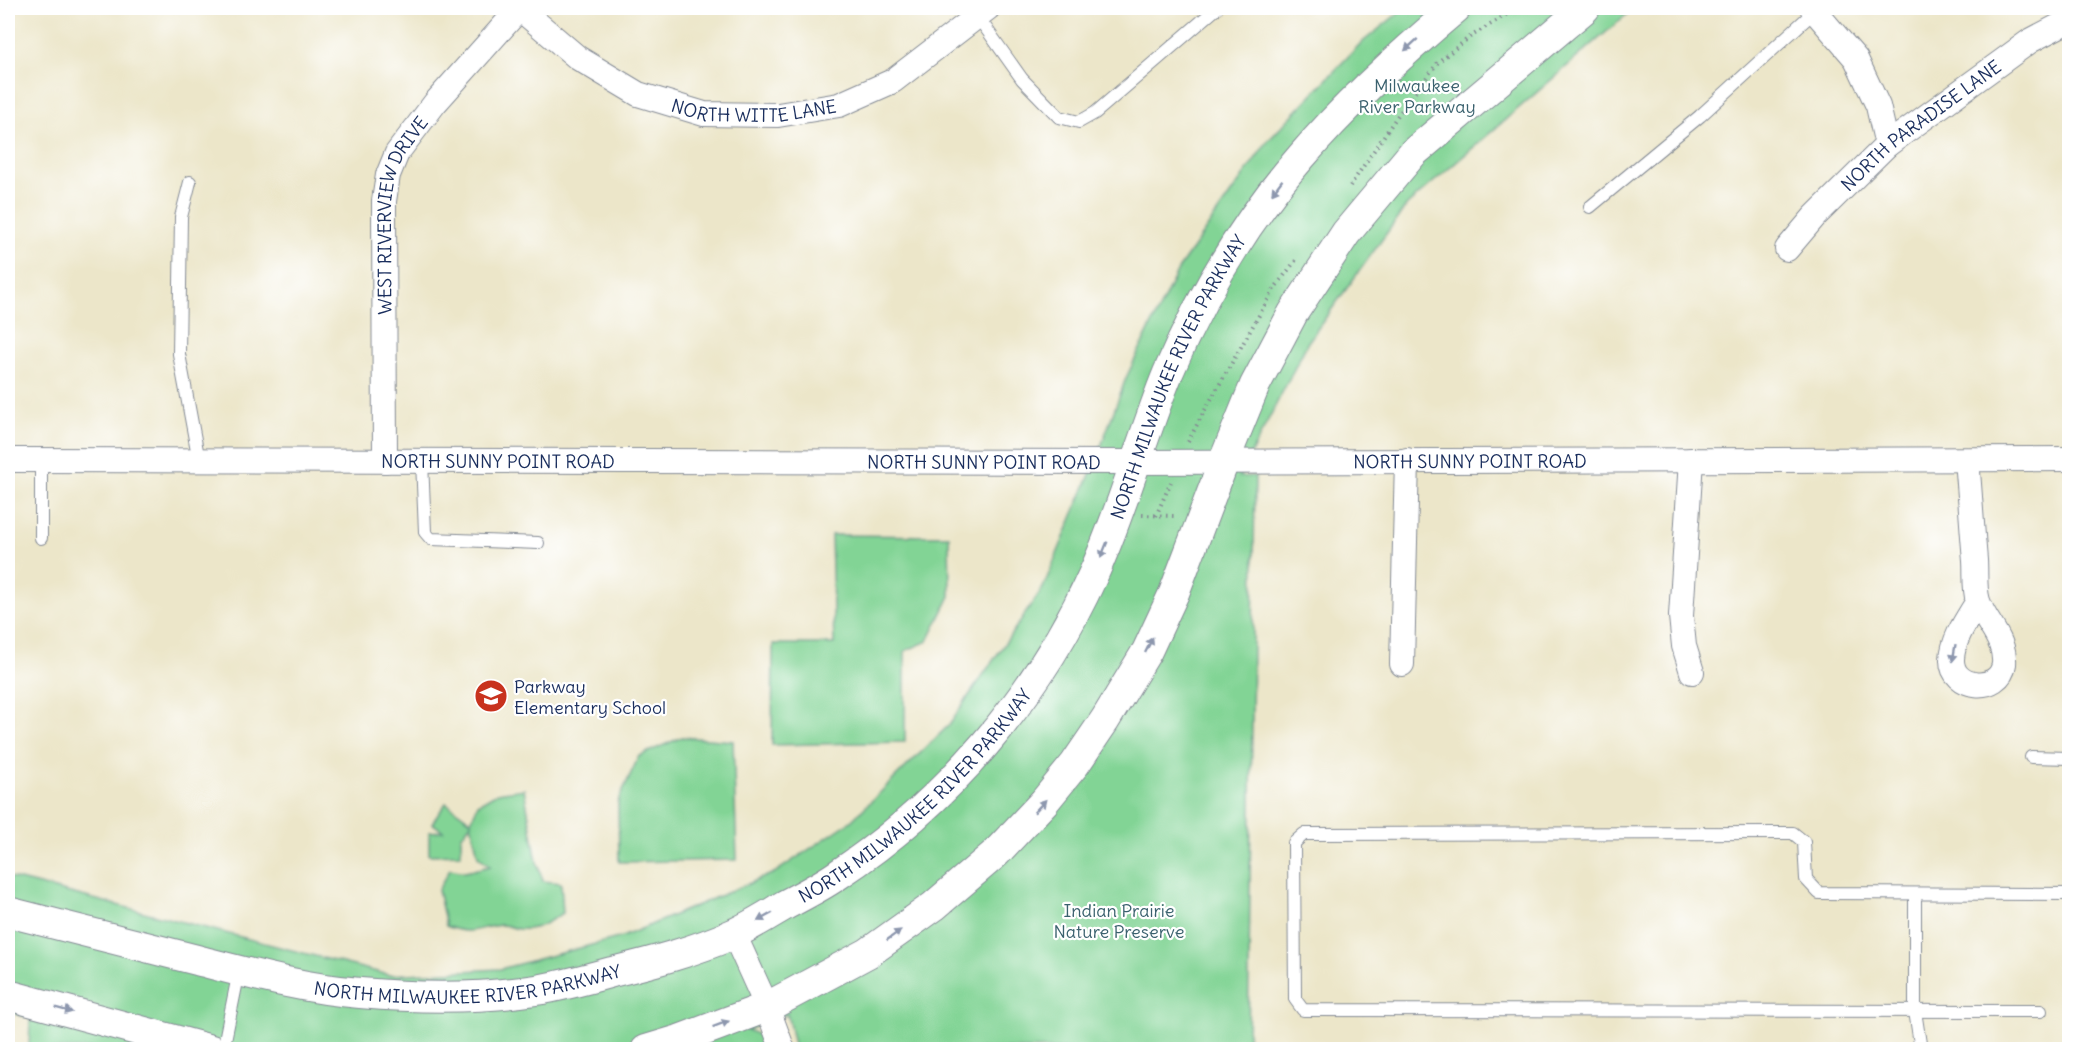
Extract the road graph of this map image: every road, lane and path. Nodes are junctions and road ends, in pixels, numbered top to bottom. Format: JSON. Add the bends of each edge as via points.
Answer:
{"nodes":[{"id":1,"x":519,"y":8,"type":"edge"},
{"id":2,"x":1217,"y":8,"type":"edge"},
{"id":3,"x":1456,"y":8,"type":"edge"},
{"id":4,"x":1585,"y":8,"type":"edge"},
{"id":5,"x":1816,"y":9,"type":"edge"},
{"id":6,"x":983,"y":12,"type":"edge"},
{"id":7,"x":2070,"y":20,"type":"edge"},
{"id":8,"x":1887,"y":145,"type":"junction"},
{"id":9,"x":190,"y":182,"type":"dead end"},
{"id":10,"x":1590,"y":207,"type":"dead end"},
{"id":11,"x":1787,"y":249,"type":"dead end"},
{"id":12,"x":2070,"y":459,"type":"edge"},
{"id":13,"x":8,"y":460,"type":"edge"},
{"id":14,"x":41,"y":460,"type":"junction"},
{"id":15,"x":199,"y":460,"type":"junction"},
{"id":16,"x":1179,"y":460,"type":"junction"},
{"id":17,"x":1407,"y":460,"type":"junction"},
{"id":18,"x":1691,"y":460,"type":"junction"},
{"id":19,"x":1967,"y":460,"type":"junction"},
{"id":20,"x":385,"y":461,"type":"junction"},
{"id":21,"x":422,"y":461,"type":"junction"},
{"id":22,"x":1224,"y":461,"type":"junction"},
{"id":23,"x":1136,"y":462,"type":"junction"},
{"id":24,"x":1137,"y":515,"type":"dead end"},
{"id":25,"x":1156,"y":516,"type":"junction"},
{"id":26,"x":1186,"y":516,"type":"dead end"},
{"id":27,"x":41,"y":538,"type":"dead end"},
{"id":28,"x":538,"y":543,"type":"dead end"},
{"id":29,"x":1978,"y":601,"type":"dead end"},
{"id":30,"x":1402,"y":664,"type":"dead end"},
{"id":31,"x":1692,"y":672,"type":"dead end"},
{"id":32,"x":2031,"y":757,"type":"dead end"},
{"id":33,"x":2070,"y":758,"type":"edge"},
{"id":34,"x":1915,"y":894,"type":"junction"},
{"id":35,"x":2070,"y":894,"type":"edge"},
{"id":36,"x":8,"y":912,"type":"edge"},
{"id":37,"x":734,"y":934,"type":"junction"},
{"id":38,"x":239,"y":971,"type":"junction"},
{"id":39,"x":8,"y":994,"type":"edge"},
{"id":40,"x":767,"y":1007,"type":"junction"},
{"id":41,"x":1915,"y":1011,"type":"junction"},
{"id":42,"x":2041,"y":1011,"type":"dead end"},
{"id":43,"x":211,"y":1050,"type":"edge"},
{"id":44,"x":223,"y":1050,"type":"edge"},
{"id":45,"x":646,"y":1050,"type":"edge"},
{"id":46,"x":783,"y":1050,"type":"edge"},
{"id":47,"x":1921,"y":1050,"type":"edge"}],
"edges":[{"from":1,"to":6,"type":"street","name":"NORTH WITTE LANE","via":[[578,58],[638,94],[704,114],[778,115],[839,105],[893,81]]},
{"from":1,"to":20,"type":"street","name":"WEST RIVERVIEW DRIVE","via":[[435,103],[397,153],[388,175],[384,201]]},
{"from":2,"to":6,"type":"lane","via":[[1095,113],[1079,122],[1059,117],[1022,79]]},
{"from":3,"to":23,"type":"street","name":"NORTH MILWAUKEE RIVER PARKWAY","one_way":true,"via":[[1410,46],[1343,112],[1299,158],[1251,222],[1206,295],[1169,372]]},
{"from":4,"to":22,"type":"street","via":[[1413,153],[1346,233],[1293,313],[1255,385]]},
{"from":5,"to":8,"type":"street","via":[[1856,59],[1878,106]]},
{"from":5,"to":10,"type":"lane","via":[[1700,116]]},
{"from":7,"to":8,"type":"street","name":"NORTH PARADISE LANE","via":[[2030,41]]},
{"from":8,"to":11,"type":"street","name":"NORTH PARADISE LANE"},
{"from":9,"to":15,"type":"lane","via":[[181,218],[179,354]]},
{"from":12,"to":19,"type":"street","name":"NORTH SUNNY POINT ROAD"},
{"from":13,"to":14,"type":"street","name":"NORTH SUNNY POINT ROAD"},
{"from":14,"to":15,"type":"street","name":"NORTH SUNNY POINT ROAD"},
{"from":14,"to":27,"type":"lane"},
{"from":15,"to":20,"type":"street","name":"NORTH SUNNY POINT ROAD"},
{"from":16,"to":22,"type":"street","name":"NORTH SUNNY POINT ROAD"},
{"from":16,"to":23,"type":"street","name":"NORTH SUNNY POINT ROAD"},
{"from":16,"to":25,"type":"path"},
{"from":17,"to":18,"type":"street","name":"NORTH SUNNY POINT ROAD"},
{"from":17,"to":22,"type":"street","name":"NORTH SUNNY POINT ROAD"},
{"from":17,"to":30,"type":"street"},
{"from":18,"to":19,"type":"street","name":"NORTH SUNNY POINT ROAD"},
{"from":18,"to":31,"type":"street","via":[[1681,616]]},
{"from":19,"to":29,"type":"street"},
{"from":20,"to":21,"type":"street","name":"NORTH SUNNY POINT ROAD"},
{"from":21,"to":23,"type":"street","name":"NORTH SUNNY POINT ROAD"},
{"from":21,"to":28,"type":"lane","via":[[425,532],[431,539]]},
{"from":40,"to":22,"type":"street","one_way":true,"via":[[868,953],[934,906],[996,853],[1050,795],[1075,765],[1147,651],[1174,593]]},
{"from":23,"to":37,"type":"street","name":"NORTH MILWAUKEE RIVER PARKWAY","one_way":true,"via":[[1093,576],[1064,632],[992,736],[943,790],[882,843],[833,878]]},
{"from":24,"to":25,"type":"path"},
{"from":25,"to":26,"type":"path"},
{"from":32,"to":33,"type":"lane"},
{"from":34,"to":35,"type":"lane"},
{"from":34,"to":41,"type":"lane"},
{"from":34,"to":41,"type":"lane","via":[[1819,893],[1806,879],[1804,842],[1792,833],[1304,834],[1294,843],[1295,999],[1303,1010]]},
{"from":36,"to":38,"type":"street","name":"NORTH MILWAUKEE RIVER PARKWAY"},
{"from":37,"to":38,"type":"street","name":"NORTH MILWAUKEE RIVER PARKWAY","via":[[655,962],[539,990],[486,996],[354,993],[270,980]]},
{"from":37,"to":40,"type":"street"},
{"from":38,"to":44,"type":"lane"},
{"from":39,"to":43,"type":"street","one_way":true},
{"from":45,"to":40,"type":"street","one_way":true},
{"from":40,"to":46,"type":"street"},
{"from":41,"to":42,"type":"lane"},
{"from":41,"to":47,"type":"lane"}]}
